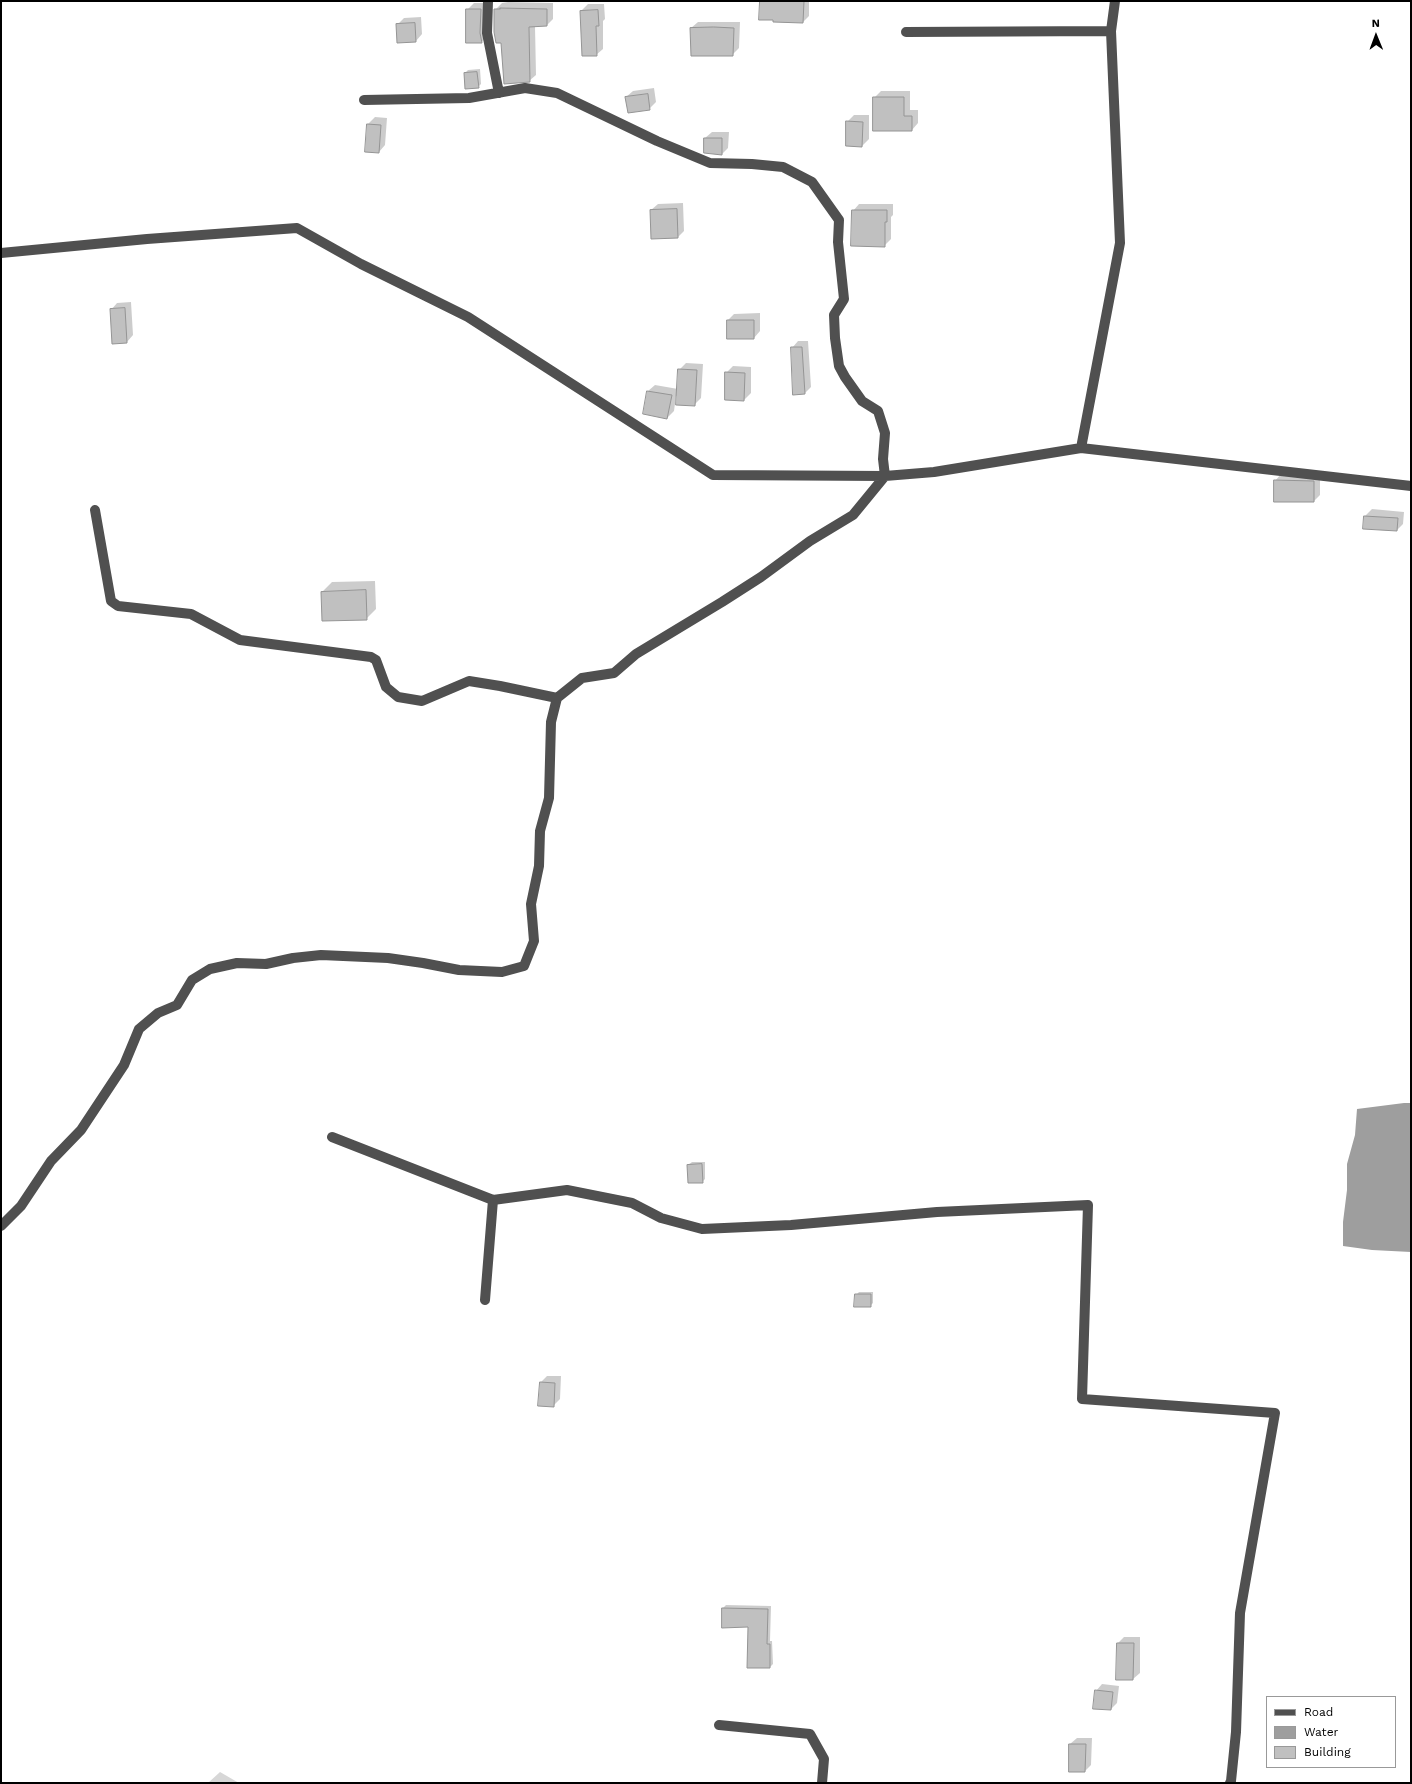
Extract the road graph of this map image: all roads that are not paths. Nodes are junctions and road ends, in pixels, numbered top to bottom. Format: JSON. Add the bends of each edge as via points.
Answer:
{"nodes":[{"id":1,"x":488,"y":1,"type":"edge"},
{"id":2,"x":1115,"y":1,"type":"edge"},
{"id":3,"x":1111,"y":31,"type":"junction"},
{"id":4,"x":906,"y":32,"type":"dead end"},
{"id":5,"x":500,"y":93,"type":"junction"},
{"id":6,"x":364,"y":100,"type":"dead end"},
{"id":7,"x":1,"y":252,"type":"edge"},
{"id":8,"x":1081,"y":448,"type":"junction"},
{"id":9,"x":885,"y":476,"type":"junction"},
{"id":10,"x":1411,"y":486,"type":"edge"},
{"id":11,"x":95,"y":510,"type":"dead end"},
{"id":12,"x":558,"y":698,"type":"junction"},
{"id":13,"x":332,"y":1137,"type":"dead end"},
{"id":14,"x":494,"y":1200,"type":"junction"},
{"id":15,"x":1,"y":1226,"type":"edge"},
{"id":16,"x":485,"y":1300,"type":"dead end"},
{"id":17,"x":719,"y":1726,"type":"dead end"},
{"id":18,"x":822,"y":1783,"type":"edge"},
{"id":19,"x":1230,"y":1783,"type":"edge"}],
"edges":[{"from":1,"to":5,"type":"street","via":[[487,33]]},
{"from":2,"to":3,"type":"street"},
{"from":3,"to":4,"type":"street"},
{"from":3,"to":8,"type":"street","via":[[1120,243]]},
{"from":5,"to":6,"type":"street","via":[[469,98]]},
{"from":5,"to":9,"type":"street","via":[[525,88],[557,93],[710,164],[783,167],[812,182],[839,220],[838,242],[844,299],[834,315],[834,338],[839,366],[862,401],[878,411],[885,433]]},
{"from":7,"to":9,"type":"street","via":[[297,228],[361,264],[468,317],[713,476]]},
{"from":8,"to":9,"type":"street","via":[[934,472]]},
{"from":8,"to":10,"type":"street"},
{"from":9,"to":12,"type":"street","via":[[853,515],[810,540],[761,577],[722,602],[636,654],[614,672],[582,678]]},
{"from":11,"to":12,"type":"street","via":[[111,601],[118,606],[191,614],[240,640],[371,657],[376,660],[386,686],[398,697],[422,701],[469,681]]},
{"from":12,"to":15,"type":"street","via":[[551,722],[549,798],[540,831],[539,866],[531,904],[534,941],[524,966],[502,972],[459,970],[388,958],[321,955],[266,964],[236,963],[210,969],[192,980],[176,1005],[158,1013],[139,1029],[124,1065],[81,1130],[51,1161],[21,1206]]},
{"from":13,"to":14,"type":"street"},
{"from":14,"to":16,"type":"street"},
{"from":14,"to":19,"type":"street","via":[[567,1190],[632,1203],[661,1218],[702,1229],[790,1225],[937,1212],[1088,1205],[1082,1400],[1275,1413],[1240,1613],[1236,1732]]},
{"from":17,"to":18,"type":"street","via":[[810,1734],[824,1759]]}]}
